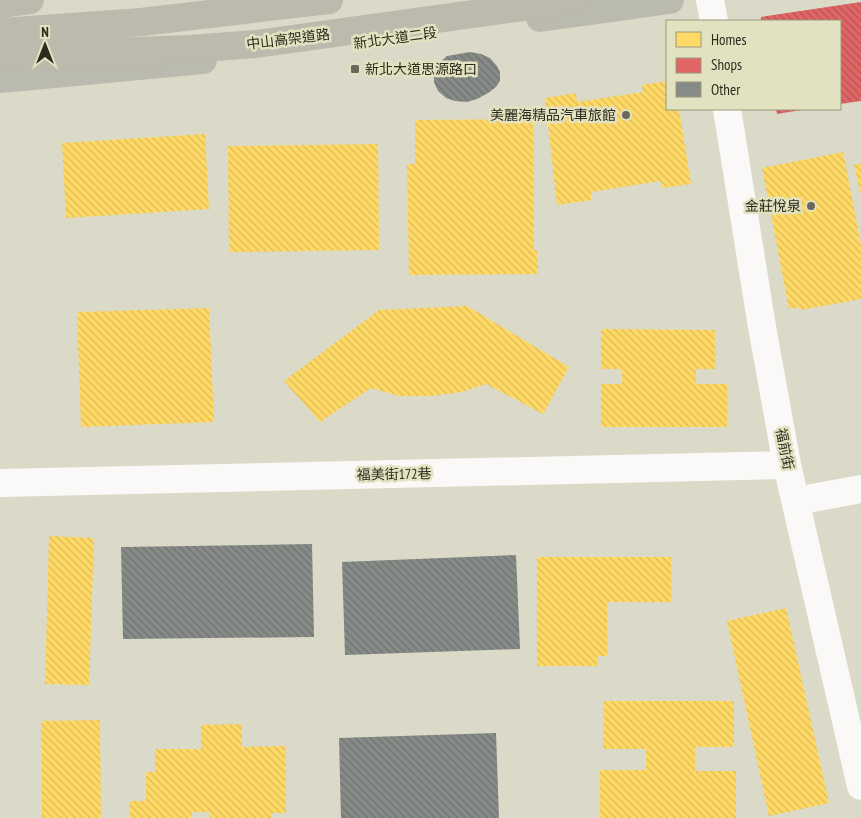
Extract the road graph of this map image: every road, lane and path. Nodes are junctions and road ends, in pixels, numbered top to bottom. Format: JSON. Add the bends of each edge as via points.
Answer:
{"nodes":[{"id":1,"x":30,"y":0,"type":"edge"},
{"id":2,"x":329,"y":0,"type":"edge"},
{"id":3,"x":574,"y":0,"type":"edge"},
{"id":4,"x":670,"y":0,"type":"edge"},
{"id":5,"x":710,"y":0,"type":"edge"},
{"id":6,"x":0,"y":4,"type":"edge"},
{"id":7,"x":714,"y":20,"type":"edge"},
{"id":8,"x":0,"y":32,"type":"edge"},
{"id":9,"x":0,"y":58,"type":"edge"},
{"id":10,"x":0,"y":79,"type":"edge"},
{"id":11,"x":727,"y":110,"type":"edge"},
{"id":12,"x":787,"y":465,"type":"junction"},
{"id":13,"x":0,"y":483,"type":"edge"},
{"id":14,"x":861,"y":489,"type":"edge"},
{"id":15,"x":796,"y":501,"type":"junction"},
{"id":16,"x":861,"y":786,"type":"edge"}],
"edges":[{"from":1,"to":6,"type":"highway"},
{"from":2,"to":8,"type":"highway","via":[[141,22]]},
{"from":3,"to":9,"type":"highway","name":"中山高架道路","via":[[256,44]]},
{"from":4,"to":10,"type":"main road","name":"新北大道二段","via":[[300,52]]},
{"from":5,"to":7,"type":"street"},
{"from":11,"to":12,"type":"street","name":"福前街"},
{"from":12,"to":13,"type":"street","name":"福美街172巷"},
{"from":12,"to":15,"type":"street","name":"福前街"},
{"from":14,"to":15,"type":"street"},
{"from":15,"to":16,"type":"street","name":"福前街"}]}
